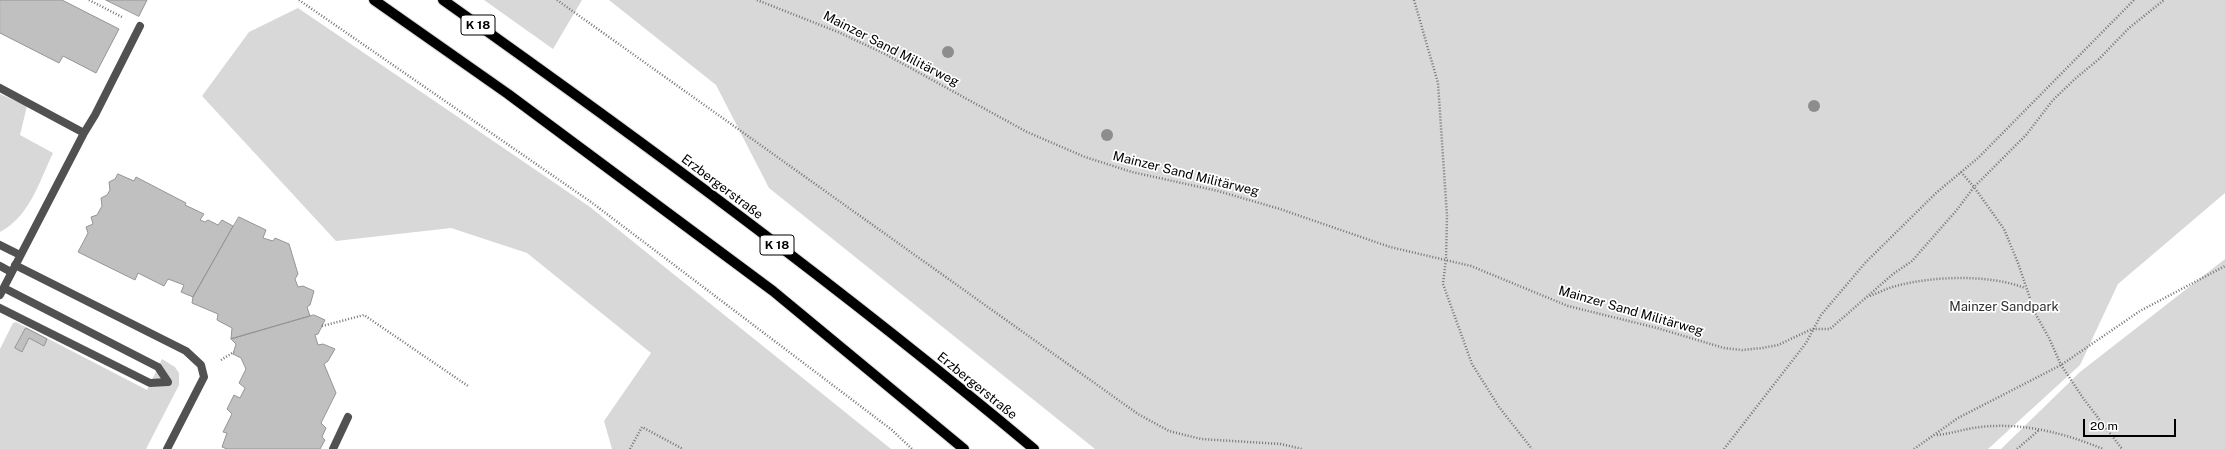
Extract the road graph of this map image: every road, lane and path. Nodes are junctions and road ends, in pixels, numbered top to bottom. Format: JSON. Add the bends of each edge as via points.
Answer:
{"nodes":[{"id":1,"x":89,"y":0,"type":"edge"},
{"id":2,"x":298,"y":0,"type":"edge"},
{"id":3,"x":374,"y":0,"type":"edge"},
{"id":4,"x":443,"y":0,"type":"edge"},
{"id":5,"x":557,"y":0,"type":"edge"},
{"id":6,"x":757,"y":0,"type":"edge"},
{"id":7,"x":1414,"y":0,"type":"edge"},
{"id":8,"x":2134,"y":0,"type":"edge"},
{"id":9,"x":2164,"y":0,"type":"edge"},
{"id":10,"x":140,"y":26,"type":"joint"},
{"id":11,"x":0,"y":88,"type":"edge"},
{"id":12,"x":84,"y":133,"type":"junction"},
{"id":13,"x":1961,"y":172,"type":"junction"},
{"id":14,"x":1974,"y":187,"type":"junction"},
{"id":15,"x":0,"y":245,"type":"edge"},
{"id":16,"x":20,"y":255,"type":"junction"},
{"id":17,"x":1446,"y":259,"type":"junction"},
{"id":18,"x":0,"y":266,"type":"edge"},
{"id":19,"x":2225,"y":266,"type":"edge"},
{"id":20,"x":13,"y":268,"type":"junction"},
{"id":21,"x":2026,"y":288,"type":"junction"},
{"id":22,"x":2,"y":291,"type":"edge"},
{"id":23,"x":1868,"y":297,"type":"junction"},
{"id":24,"x":0,"y":308,"type":"edge"},
{"id":25,"x":322,"y":326,"type":"dead end"},
{"id":26,"x":1812,"y":329,"type":"junction"},
{"id":27,"x":2061,"y":365,"type":"junction"},
{"id":28,"x":468,"y":386,"type":"dead end"},
{"id":29,"x":348,"y":417,"type":"dead end"},
{"id":30,"x":2040,"y":429,"type":"junction"},
{"id":31,"x":1936,"y":435,"type":"junction"},
{"id":32,"x":167,"y":449,"type":"edge"},
{"id":33,"x":333,"y":449,"type":"edge"},
{"id":34,"x":630,"y":449,"type":"edge"},
{"id":35,"x":683,"y":449,"type":"edge"},
{"id":36,"x":912,"y":449,"type":"edge"},
{"id":37,"x":964,"y":449,"type":"edge"},
{"id":38,"x":1034,"y":449,"type":"edge"},
{"id":39,"x":1302,"y":449,"type":"edge"},
{"id":40,"x":1532,"y":449,"type":"edge"},
{"id":41,"x":1724,"y":449,"type":"edge"},
{"id":42,"x":1914,"y":449,"type":"edge"},
{"id":43,"x":2017,"y":449,"type":"edge"},
{"id":44,"x":2103,"y":449,"type":"edge"},
{"id":45,"x":2122,"y":449,"type":"edge"}],
"edges":[{"from":1,"to":10,"type":"path"},
{"from":2,"to":36,"type":"path","via":[[591,202],[892,430]]},
{"from":3,"to":37,"type":"main road","via":[[508,94],[773,291]]},
{"from":4,"to":38,"type":"main road","name":"Erzbergerstraße","number":"K 18","via":[[802,263]]},
{"from":5,"to":39,"type":"path","via":[[1138,414],[1169,431],[1201,439],[1281,444]]},
{"from":6,"to":17,"type":"path","name":"Mainzer Sand Militärweg","via":[[838,32],[898,61],[1027,132],[1086,157],[1132,172],[1218,190],[1390,247]]},
{"from":7,"to":17,"type":"path","via":[[1438,83],[1447,216]]},
{"from":8,"to":13,"type":"path","via":[[1978,158]]},
{"from":9,"to":14,"type":"path","via":[[2129,28],[2053,100],[2026,135]]},
{"from":10,"to":12,"type":"lane"},
{"from":11,"to":12,"type":"lane"},
{"from":12,"to":16,"type":"lane"},
{"from":13,"to":14,"type":"path"},
{"from":13,"to":26,"type":"path","via":[[1936,193],[1865,264],[1821,314]]},
{"from":14,"to":21,"type":"path","via":[[2004,229]]},
{"from":14,"to":23,"type":"path","via":[[1956,212],[1912,261]]},
{"from":15,"to":16,"type":"lane"},
{"from":16,"to":20,"type":"lane"},
{"from":17,"to":26,"type":"path","name":"Mainzer Sand Militärweg","via":[[1471,266],[1568,306],[1724,348],[1762,348]]},
{"from":17,"to":40,"type":"path","via":[[1443,284],[1472,364],[1499,407]]},
{"from":18,"to":20,"type":"lane"},
{"from":19,"to":27,"type":"path","via":[[2140,310]]},
{"from":20,"to":22,"type":"lane"},
{"from":20,"to":32,"type":"lane","via":[[186,351],[201,365],[204,377]]},
{"from":21,"to":23,"type":"path","via":[[2011,282],[1944,280],[1895,286]]},
{"from":21,"to":27,"type":"path","via":[[2035,313]]},
{"from":22,"to":24,"type":"lane","via":[[158,367],[168,382],[150,383]]},
{"from":23,"to":26,"type":"path","via":[[1830,329]]},
{"from":25,"to":28,"type":"path","via":[[364,315]]},
{"from":26,"to":41,"type":"path","via":[[1797,354]]},
{"from":27,"to":31,"type":"path","via":[[1958,418]]},
{"from":27,"to":45,"type":"path"},
{"from":29,"to":33,"type":"lane"},
{"from":30,"to":31,"type":"path","via":[[1993,426]]},
{"from":30,"to":43,"type":"path"},
{"from":30,"to":44,"type":"path","via":[[2066,435]]},
{"from":31,"to":42,"type":"path"},
{"from":34,"to":35,"type":"path","via":[[642,427]]}]}
